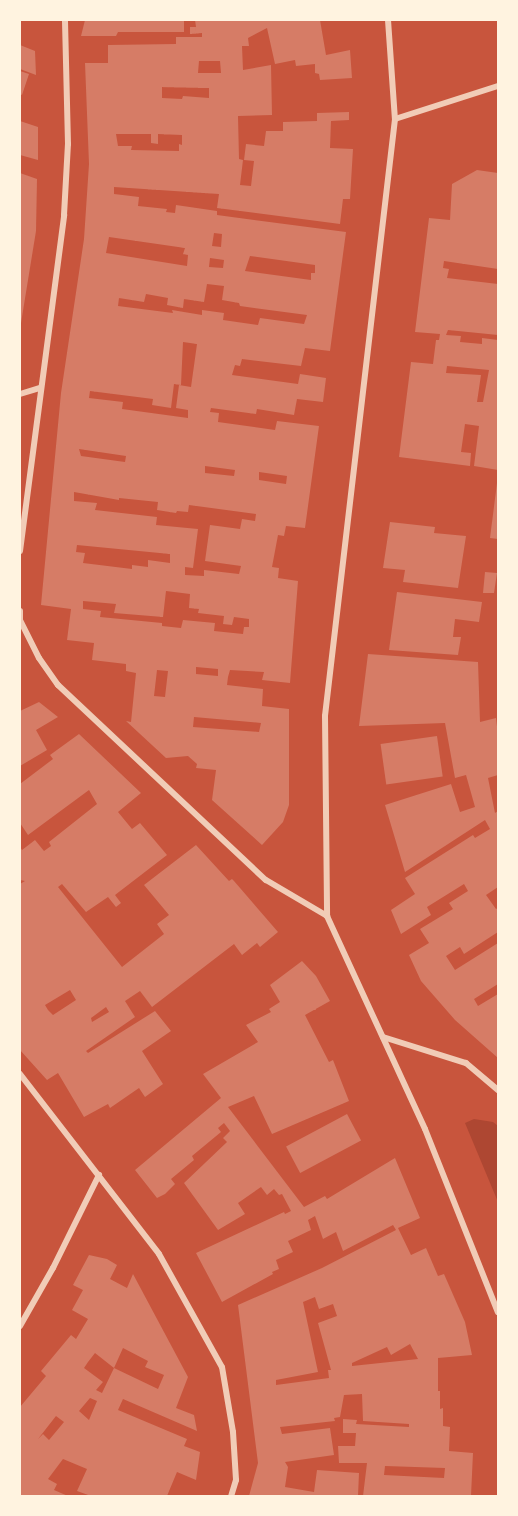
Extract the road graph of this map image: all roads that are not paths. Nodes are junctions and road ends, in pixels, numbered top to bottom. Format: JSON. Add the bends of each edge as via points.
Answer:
{"nodes":[{"id":1,"x":65,"y":20,"type":"edge"},
{"id":2,"x":388,"y":20,"type":"edge"},
{"id":3,"x":498,"y":86,"type":"edge"},
{"id":4,"x":395,"y":119,"type":"junction"},
{"id":5,"x":40,"y":388,"type":"junction"},
{"id":6,"x":20,"y":394,"type":"edge"},
{"id":7,"x":20,"y":551,"type":"edge"},
{"id":8,"x":20,"y":611,"type":"edge"},
{"id":9,"x":327,"y":916,"type":"junction"},
{"id":10,"x":382,"y":1037,"type":"junction"},
{"id":11,"x":20,"y":1074,"type":"edge"},
{"id":12,"x":498,"y":1090,"type":"edge"},
{"id":13,"x":99,"y":1175,"type":"junction"},
{"id":14,"x":498,"y":1312,"type":"edge"},
{"id":15,"x":20,"y":1326,"type":"edge"},
{"id":16,"x":231,"y":1497,"type":"edge"}],
"edges":[{"from":1,"to":5,"type":"street","via":[[68,144],[64,215]]},
{"from":2,"to":4,"type":"street"},
{"from":3,"to":4,"type":"street"},
{"from":4,"to":9,"type":"street","via":[[325,716]]},
{"from":5,"to":6,"type":"street"},
{"from":5,"to":7,"type":"street"},
{"from":8,"to":9,"type":"street","via":[[20,620],[39,658],[58,684],[266,880]]},
{"from":9,"to":10,"type":"street"},
{"from":10,"to":12,"type":"street","via":[[466,1063]]},
{"from":10,"to":14,"type":"street","via":[[425,1129]]},
{"from":11,"to":13,"type":"street"},
{"from":13,"to":15,"type":"street"},
{"from":13,"to":16,"type":"street","via":[[159,1254],[222,1367],[236,1480]]}]}
